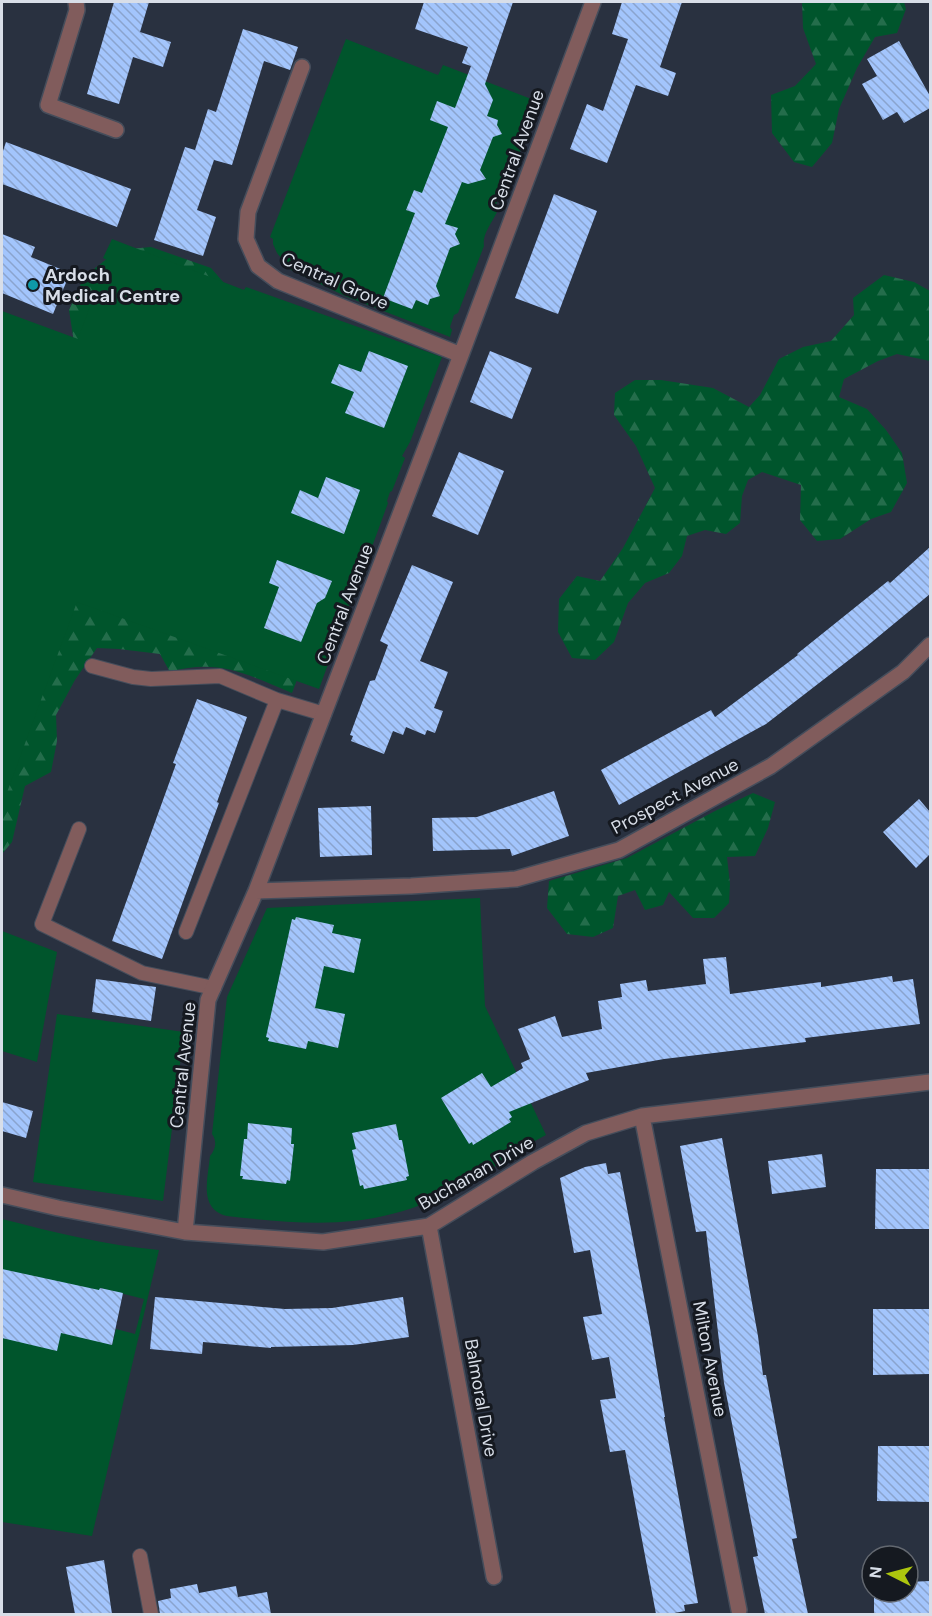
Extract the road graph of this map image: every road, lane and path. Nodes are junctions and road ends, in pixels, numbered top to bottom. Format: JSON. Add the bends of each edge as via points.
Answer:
{"nodes":[{"id":1,"x":76,"y":2,"type":"edge"},
{"id":2,"x":593,"y":2,"type":"edge"},
{"id":3,"x":303,"y":67,"type":"dead end"},
{"id":4,"x":116,"y":130,"type":"dead end"},
{"id":5,"x":461,"y":355,"type":"junction"},
{"id":6,"x":930,"y":645,"type":"edge"},
{"id":7,"x":92,"y":666,"type":"dead end"},
{"id":8,"x":277,"y":700,"type":"junction"},
{"id":9,"x":324,"y":714,"type":"junction"},
{"id":10,"x":79,"y":829,"type":"dead end"},
{"id":11,"x":256,"y":891,"type":"junction"},
{"id":12,"x":186,"y":932,"type":"dead end"},
{"id":13,"x":214,"y":988,"type":"junction"},
{"id":14,"x":930,"y":1082,"type":"edge"},
{"id":15,"x":642,"y":1116,"type":"junction"},
{"id":16,"x":2,"y":1195,"type":"edge"},
{"id":17,"x":429,"y":1226,"type":"junction"},
{"id":18,"x":185,"y":1232,"type":"junction"},
{"id":19,"x":140,"y":1556,"type":"dead end"},
{"id":20,"x":494,"y":1577,"type":"dead end"},
{"id":21,"x":739,"y":1610,"type":"dead end"},
{"id":22,"x":151,"y":1614,"type":"edge"}],
"edges":[{"from":1,"to":4,"type":"street","via":[[77,10],[48,105]]},
{"from":2,"to":5,"type":"street","name":"Central Avenue"},
{"from":3,"to":5,"type":"street","name":"Central Grove","via":[[248,212],[246,239],[258,266],[278,281]]},
{"from":5,"to":9,"type":"street","name":"Central Avenue"},
{"from":6,"to":11,"type":"street","name":"Prospect Avenue","via":[[903,672],[771,766],[619,850],[516,879]]},
{"from":7,"to":8,"type":"lane","via":[[152,679],[220,676]]},
{"from":8,"to":9,"type":"lane"},
{"from":8,"to":12,"type":"lane"},
{"from":9,"to":11,"type":"street","name":"Central Avenue"},
{"from":10,"to":13,"type":"lane","via":[[42,924],[142,973]]},
{"from":11,"to":13,"type":"street","name":"Central Avenue"},
{"from":13,"to":18,"type":"street","name":"Central Avenue","via":[[208,1000]]},
{"from":14,"to":15,"type":"street","name":"Buchanan Drive"},
{"from":15,"to":17,"type":"street","name":"Buchanan Drive","via":[[586,1133]]},
{"from":15,"to":21,"type":"street","name":"Milton Avenue"},
{"from":16,"to":18,"type":"street","name":"Buchanan Drive"},
{"from":17,"to":18,"type":"street","name":"Buchanan Drive","via":[[323,1242]]},
{"from":17,"to":20,"type":"street","name":"Balmoral Drive"},
{"from":19,"to":22,"type":"lane"}]}
